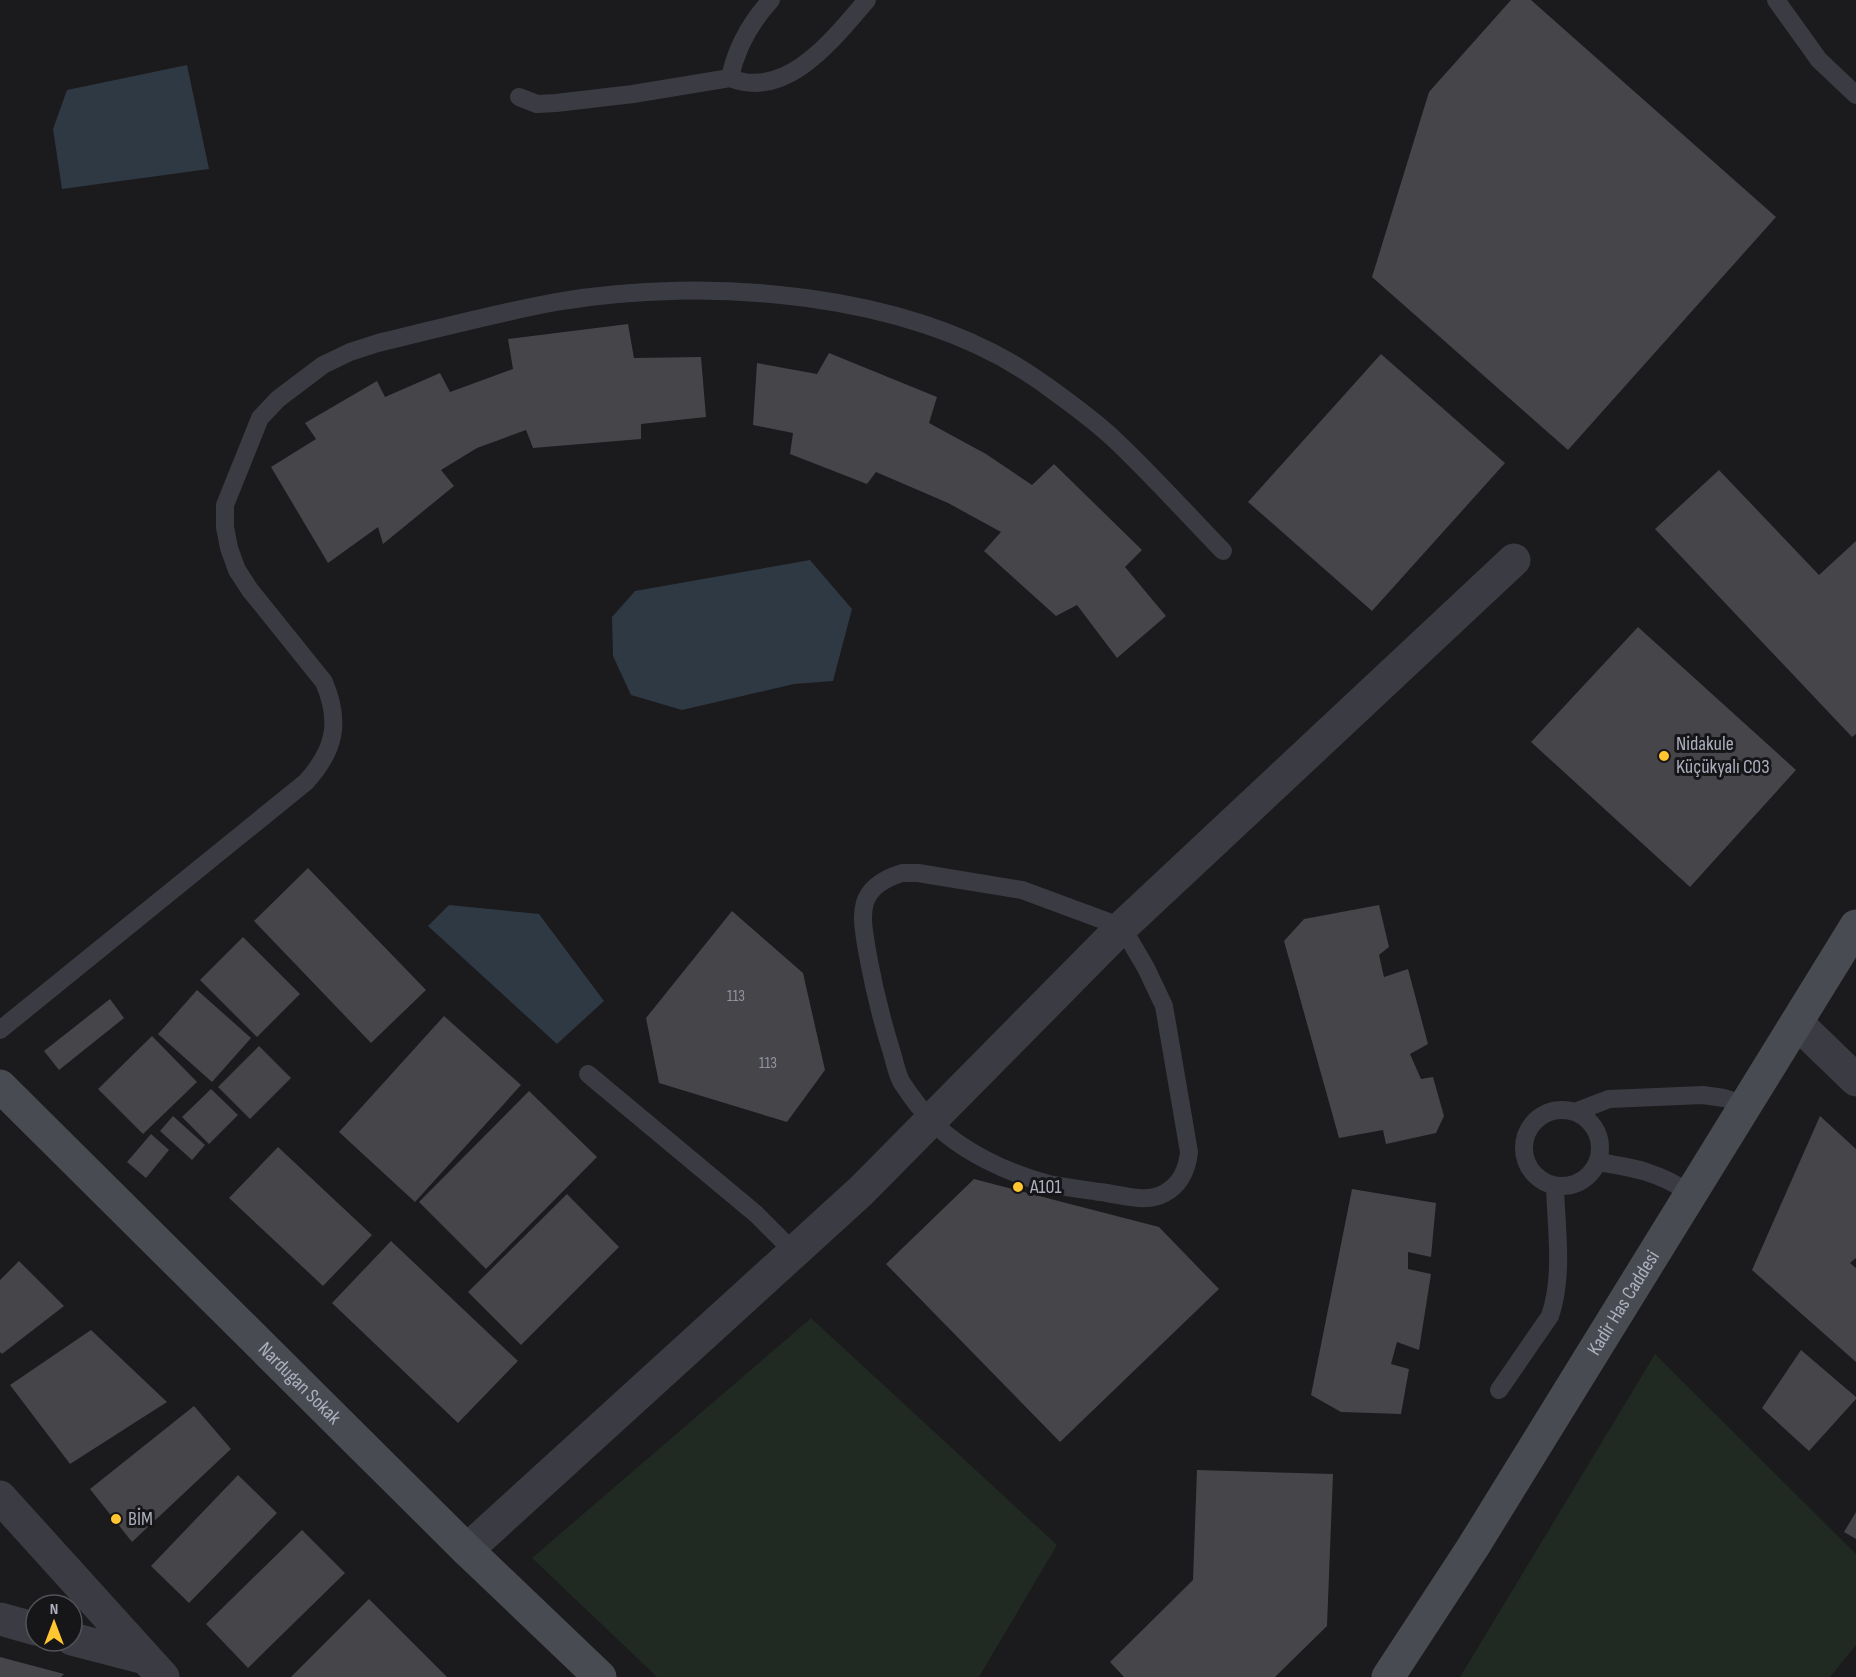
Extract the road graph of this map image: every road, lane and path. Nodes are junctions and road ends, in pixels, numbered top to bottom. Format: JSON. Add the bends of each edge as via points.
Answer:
{"nodes":[{"id":1,"x":771,"y":0,"type":"edge"},
{"id":2,"x":867,"y":0,"type":"edge"},
{"id":3,"x":1776,"y":0,"type":"edge"},
{"id":4,"x":730,"y":78,"type":"junction"},
{"id":5,"x":1856,"y":95,"type":"edge"},
{"id":6,"x":519,"y":97,"type":"dead end"},
{"id":7,"x":1223,"y":551,"type":"dead end"},
{"id":8,"x":1515,"y":561,"type":"dead end"},
{"id":9,"x":1856,"y":926,"type":"edge"},
{"id":10,"x":1122,"y":927,"type":"junction"},
{"id":11,"x":1797,"y":1023,"type":"junction"},
{"id":12,"x":0,"y":1030,"type":"edge"},
{"id":13,"x":588,"y":1074,"type":"dead end"},
{"id":14,"x":1856,"y":1080,"type":"edge"},
{"id":15,"x":0,"y":1086,"type":"edge"},
{"id":16,"x":1746,"y":1105,"type":"junction"},
{"id":17,"x":1575,"y":1112,"type":"junction"},
{"id":18,"x":930,"y":1120,"type":"junction"},
{"id":19,"x":1598,"y":1162,"type":"junction"},
{"id":20,"x":1555,"y":1186,"type":"junction"},
{"id":21,"x":1691,"y":1194,"type":"junction"},
{"id":22,"x":794,"y":1252,"type":"junction"},
{"id":23,"x":1499,"y":1390,"type":"dead end"},
{"id":24,"x":0,"y":1497,"type":"edge"},
{"id":25,"x":467,"y":1550,"type":"junction"},
{"id":26,"x":0,"y":1619,"type":"edge"},
{"id":27,"x":24,"y":1626,"type":"edge"},
{"id":28,"x":84,"y":1643,"type":"edge"},
{"id":29,"x":154,"y":1668,"type":"edge"},
{"id":30,"x":600,"y":1677,"type":"edge"},
{"id":31,"x":1388,"y":1677,"type":"edge"}],
"edges":[{"from":1,"to":4,"type":"lane","via":[[741,41]]},
{"from":2,"to":4,"type":"lane","via":[[829,43],[801,67],[762,83],[744,84]]},
{"from":3,"to":5,"type":"lane","via":[[1819,60]]},
{"from":4,"to":6,"type":"lane","via":[[556,103],[537,104]]},
{"from":7,"to":12,"type":"lane","via":[[1113,438],[1040,381],[968,341],[930,326],[845,303],[745,292],[622,294],[556,302],[350,352],[298,382],[260,418],[225,505],[229,548],[237,570],[324,682],[331,698],[334,716],[328,752],[306,782]]},
{"from":8,"to":10,"type":"street"},
{"from":9,"to":11,"type":"street","name":"Kadir Has Caddesi"},
{"from":10,"to":18,"type":"street"},
{"from":10,"to":18,"type":"lane","via":[[1022,890],[918,873],[902,873],[875,887],[866,899],[862,926],[877,1005],[901,1082]]},
{"from":10,"to":18,"type":"lane","via":[[1164,1006],[1189,1152],[1188,1164],[1176,1185],[1149,1198],[1049,1184],[988,1161]]},
{"from":11,"to":14,"type":"street"},
{"from":11,"to":16,"type":"street","name":"Kadir Has Caddesi"},
{"from":13,"to":22,"type":"lane","via":[[756,1214]]},
{"from":15,"to":25,"type":"street","name":"Nardugan Sokak"},
{"from":16,"to":17,"type":"lane","via":[[1703,1095],[1644,1097],[1609,1099]]},
{"from":16,"to":21,"type":"street","name":"Kadir Has Caddesi"},
{"from":17,"to":19,"type":"lane","via":[[1588,1119],[1597,1132]]},
{"from":17,"to":20,"type":"lane","via":[[1547,1112],[1535,1120],[1523,1145],[1524,1159],[1531,1172]]},
{"from":18,"to":22,"type":"street"},
{"from":19,"to":20,"type":"lane","via":[[1581,1182]]},
{"from":19,"to":21,"type":"lane","via":[[1641,1169]]},
{"from":20,"to":23,"type":"lane","via":[[1558,1276],[1554,1305]]},
{"from":21,"to":31,"type":"street","name":"Kadir Has Caddesi"},
{"from":22,"to":25,"type":"street"},
{"from":24,"to":29,"type":"street"},
{"from":25,"to":30,"type":"street","name":"Nardugan Sokak"},
{"from":26,"to":27,"type":"street"},
{"from":28,"to":29,"type":"street"}]}
